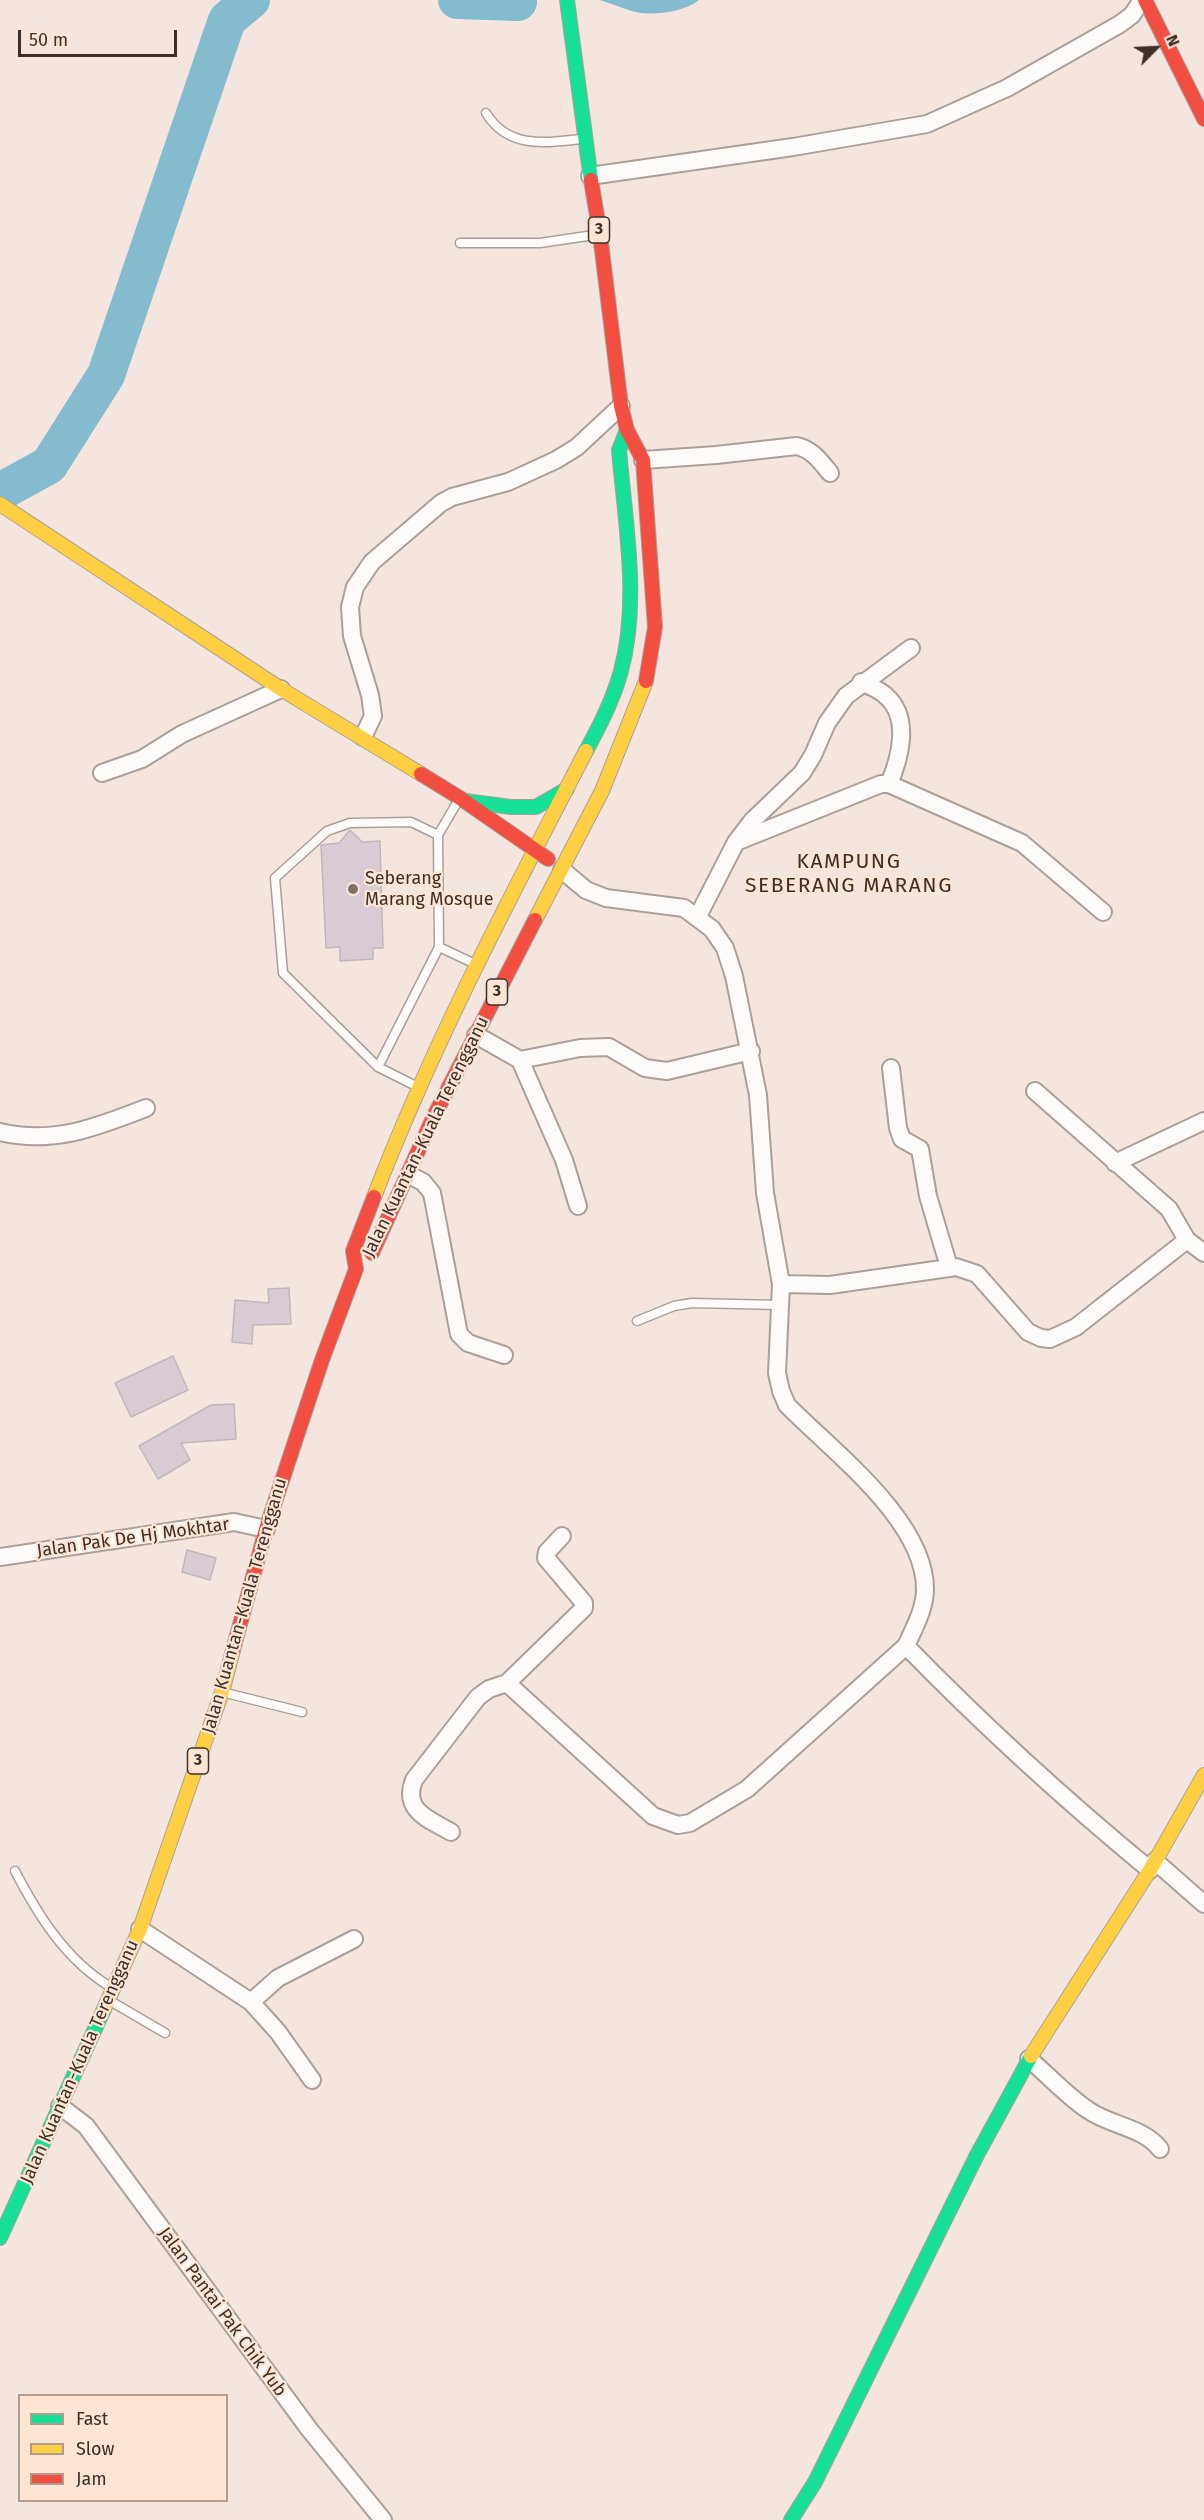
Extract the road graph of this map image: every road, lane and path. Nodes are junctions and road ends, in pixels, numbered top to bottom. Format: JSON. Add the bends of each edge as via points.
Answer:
{"nodes":[{"id":1,"x":567,"y":0,"type":"edge"},
{"id":2,"x":1143,"y":0,"type":"edge"},
{"id":3,"x":1201,"y":101,"type":"edge"},
{"id":4,"x":486,"y":113,"type":"dead end"},
{"id":5,"x":1204,"y":118,"type":"edge"},
{"id":6,"x":585,"y":139,"type":"junction"},
{"id":7,"x":590,"y":176,"type":"junction"},
{"id":8,"x":600,"y":234,"type":"junction"},
{"id":9,"x":460,"y":243,"type":"dead end"},
{"id":10,"x":621,"y":406,"type":"junction"},
{"id":11,"x":627,"y":430,"type":"junction"},
{"id":12,"x":643,"y":460,"type":"junction"},
{"id":13,"x":830,"y":473,"type":"dead end"},
{"id":14,"x":0,"y":504,"type":"edge"},
{"id":15,"x":911,"y":648,"type":"dead end"},
{"id":16,"x":861,"y":682,"type":"junction"},
{"id":17,"x":281,"y":689,"type":"junction"},
{"id":18,"x":363,"y":737,"type":"junction"},
{"id":19,"x":102,"y":773,"type":"dead end"},
{"id":20,"x":890,"y":784,"type":"junction"},
{"id":21,"x":567,"y":789,"type":"junction"},
{"id":22,"x":462,"y":800,"type":"junction"},
{"id":23,"x":438,"y":835,"type":"junction"},
{"id":24,"x":736,"y":842,"type":"junction"},
{"id":25,"x":536,"y":849,"type":"junction"},
{"id":26,"x":562,"y":870,"type":"junction"},
{"id":27,"x":1103,"y":912,"type":"dead end"},
{"id":28,"x":698,"y":916,"type":"junction"},
{"id":29,"x":439,"y":947,"type":"junction"},
{"id":30,"x":476,"y":964,"type":"junction"},
{"id":31,"x":476,"y":1035,"type":"junction"},
{"id":32,"x":751,"y":1051,"type":"junction"},
{"id":33,"x":520,"y":1060,"type":"junction"},
{"id":34,"x":378,"y":1067,"type":"junction"},
{"id":35,"x":891,"y":1068,"type":"dead end"},
{"id":36,"x":419,"y":1087,"type":"junction"},
{"id":37,"x":1035,"y":1091,"type":"dead end"},
{"id":38,"x":146,"y":1108,"type":"dead end"},
{"id":39,"x":1204,"y":1121,"type":"edge"},
{"id":40,"x":0,"y":1132,"type":"edge"},
{"id":41,"x":1115,"y":1163,"type":"junction"},
{"id":42,"x":409,"y":1175,"type":"junction"},
{"id":43,"x":578,"y":1206,"type":"dead end"},
{"id":44,"x":1187,"y":1240,"type":"junction"},
{"id":45,"x":1204,"y":1253,"type":"edge"},
{"id":46,"x":949,"y":1267,"type":"junction"},
{"id":47,"x":356,"y":1269,"type":"junction"},
{"id":48,"x":781,"y":1284,"type":"junction"},
{"id":49,"x":780,"y":1305,"type":"junction"},
{"id":50,"x":638,"y":1322,"type":"dead end"},
{"id":51,"x":504,"y":1355,"type":"dead end"},
{"id":52,"x":266,"y":1529,"type":"junction"},
{"id":53,"x":562,"y":1536,"type":"dead end"},
{"id":54,"x":0,"y":1557,"type":"edge"},
{"id":55,"x":906,"y":1646,"type":"junction"},
{"id":56,"x":507,"y":1683,"type":"junction"},
{"id":57,"x":222,"y":1692,"type":"junction"},
{"id":58,"x":302,"y":1712,"type":"dead end"},
{"id":59,"x":1204,"y":1775,"type":"edge"},
{"id":60,"x":451,"y":1832,"type":"dead end"},
{"id":61,"x":1153,"y":1865,"type":"junction"},
{"id":62,"x":15,"y":1871,"type":"dead end"},
{"id":63,"x":1204,"y":1904,"type":"edge"},
{"id":64,"x":140,"y":1929,"type":"junction"},
{"id":65,"x":354,"y":1939,"type":"dead end"},
{"id":66,"x":112,"y":1995,"type":"junction"},
{"id":67,"x":251,"y":2002,"type":"junction"},
{"id":68,"x":165,"y":2033,"type":"dead end"},
{"id":69,"x":1029,"y":2059,"type":"junction"},
{"id":70,"x":312,"y":2080,"type":"dead end"},
{"id":71,"x":60,"y":2106,"type":"junction"},
{"id":72,"x":1160,"y":2149,"type":"dead end"},
{"id":73,"x":0,"y":2238,"type":"edge"},
{"id":74,"x":383,"y":2520,"type":"edge"},
{"id":75,"x":790,"y":2520,"type":"edge"}],
"edges":[{"from":1,"to":6,"type":"main road","name":"Jalan Kuantan-Kuala Terengganu","number":"3"},
{"from":2,"to":3,"type":"main road"},
{"from":2,"to":7,"type":"street","via":[[1132,15],[1100,36],[1006,88],[927,124]]},
{"from":3,"to":5,"type":"main road"},
{"from":4,"to":6,"type":"lane","via":[[500,131],[520,139]]},
{"from":6,"to":7,"type":"main road","name":"Jalan Kuantan-Kuala Terengganu","number":"3"},
{"from":7,"to":8,"type":"main road","name":"Jalan Kuantan-Kuala Terengganu","number":"3"},
{"from":8,"to":9,"type":"lane","via":[[540,243]]},
{"from":8,"to":10,"type":"main road","name":"Jalan Kuantan-Kuala Terengganu","number":"3"},
{"from":10,"to":11,"type":"main road","name":"Jalan Kuantan-Kuala Terengganu","number":"3"},
{"from":10,"to":18,"type":"street","via":[[578,447],[556,460],[508,482],[441,503],[360,576],[350,607],[352,636],[373,716]]},
{"from":11,"to":12,"type":"main road","name":"Jalan Kuantan-Kuala Terengganu","number":"3"},
{"from":11,"to":21,"type":"main road","name":"Jalan Kuantan-Kuala Terengganu","number":"3","via":[[619,450],[630,591],[628,634],[621,671],[606,711]]},
{"from":12,"to":13,"type":"street","via":[[797,446],[818,457]]},
{"from":12,"to":26,"type":"main road","name":"Jalan Kuantan-Kuala Terengganu","number":"3","via":[[655,627],[651,660],[627,734]]},
{"from":14,"to":17,"type":"main road"},
{"from":15,"to":16,"type":"street"},
{"from":16,"to":20,"type":"street","via":[[887,696],[900,723],[901,747]]},
{"from":16,"to":24,"type":"street","via":[[835,711],[802,773]]},
{"from":17,"to":18,"type":"main road"},
{"from":17,"to":19,"type":"street","via":[[182,734],[142,759]]},
{"from":18,"to":22,"type":"main road"},
{"from":20,"to":24,"type":"street","via":[[880,784]]},
{"from":20,"to":27,"type":"street","via":[[1022,843]]},
{"from":21,"to":22,"type":"main road","via":[[536,807]]},
{"from":21,"to":25,"type":"main road","name":"Jalan Kuantan-Kuala Terengganu","number":"3"},
{"from":22,"to":23,"type":"lane"},
{"from":22,"to":25,"type":"main road"},
{"from":23,"to":29,"type":"lane"},
{"from":23,"to":34,"type":"lane","via":[[411,822],[350,823],[327,831],[275,878],[283,973]]},
{"from":24,"to":28,"type":"street"},
{"from":25,"to":26,"type":"main road"},
{"from":25,"to":30,"type":"main road","name":"Jalan Kuantan-Kuala Terengganu","number":"3"},
{"from":26,"to":28,"type":"street","via":[[586,890],[606,898],[668,904]]},
{"from":26,"to":31,"type":"main road","name":"Jalan Kuantan-Kuala Terengganu","number":"3"},
{"from":28,"to":32,"type":"street","via":[[725,948]]},
{"from":29,"to":30,"type":"lane"},
{"from":29,"to":34,"type":"lane"},
{"from":30,"to":36,"type":"main road","name":"Jalan Kuantan-Kuala Terengganu","number":"3"},
{"from":31,"to":33,"type":"street"},
{"from":31,"to":42,"type":"main road","name":"Jalan Kuantan-Kuala Terengganu","number":"3"},
{"from":32,"to":33,"type":"street","via":[[667,1071],[645,1068],[609,1047],[580,1048]]},
{"from":32,"to":48,"type":"street","via":[[765,1193]]},
{"from":33,"to":43,"type":"street","via":[[564,1160]]},
{"from":34,"to":36,"type":"lane"},
{"from":35,"to":46,"type":"street","via":[[898,1128],[902,1139],[920,1149],[930,1205]]},
{"from":36,"to":47,"type":"main road","name":"Jalan Kuantan-Kuala Terengganu","number":"3","via":[[353,1251]]},
{"from":37,"to":41,"type":"street"},
{"from":38,"to":40,"type":"street","via":[[69,1135],[36,1138]]},
{"from":39,"to":41,"type":"street"},
{"from":41,"to":44,"type":"street","via":[[1169,1209]]},
{"from":42,"to":47,"type":"main road","name":"Jalan Kuantan-Kuala Terengganu","number":"3","via":[[369,1260]]},
{"from":42,"to":51,"type":"street","via":[[423,1182],[432,1193],[459,1334],[468,1343]]},
{"from":44,"to":45,"type":"street"},
{"from":44,"to":46,"type":"street","via":[[1076,1327],[1050,1339],[1028,1332],[977,1274]]},
{"from":46,"to":48,"type":"street","via":[[830,1285]]},
{"from":47,"to":52,"type":"main road","name":"Jalan Kuantan-Kuala Terengganu","number":"3"},
{"from":48,"to":49,"type":"street"},
{"from":49,"to":50,"type":"lane","via":[[692,1303],[674,1306]]},
{"from":49,"to":55,"type":"street","via":[[777,1373],[787,1405],[891,1509],[915,1550],[925,1590],[920,1615]]},
{"from":52,"to":54,"type":"street","name":"Jalan Pak De Hj Mokhtar","via":[[234,1522]]},
{"from":52,"to":57,"type":"main road","name":"Jalan Kuantan-Kuala Terengganu","number":"3"},
{"from":53,"to":56,"type":"street","via":[[546,1558],[584,1602],[584,1608]]},
{"from":55,"to":56,"type":"street","via":[[747,1789],[702,1818],[678,1825],[652,1816]]},
{"from":55,"to":61,"type":"street","via":[[1057,1790]]},
{"from":56,"to":60,"type":"street","via":[[478,1697],[414,1780],[410,1796],[416,1809]]},
{"from":57,"to":58,"type":"lane"},
{"from":57,"to":64,"type":"main road","name":"Jalan Kuantan-Kuala Terengganu","number":"3"},
{"from":59,"to":61,"type":"main road"},
{"from":61,"to":63,"type":"street"},
{"from":61,"to":69,"type":"main road"},
{"from":62,"to":66,"type":"lane","via":[[53,1934]]},
{"from":64,"to":66,"type":"main road","name":"Jalan Kuantan-Kuala Terengganu","number":"3"},
{"from":64,"to":67,"type":"street"},
{"from":65,"to":67,"type":"street","via":[[278,1978]]},
{"from":66,"to":68,"type":"lane"},
{"from":66,"to":71,"type":"main road","name":"Jalan Kuantan-Kuala Terengganu","number":"3"},
{"from":67,"to":70,"type":"street"},
{"from":69,"to":72,"type":"street","via":[[1087,2110],[1143,2134]]},
{"from":69,"to":75,"type":"main road","via":[[977,2155],[815,2482]]},
{"from":71,"to":73,"type":"main road","name":"Jalan Kuantan-Kuala Terengganu","number":"3"},
{"from":71,"to":74,"type":"street","name":"Jalan Pantai Pak Chik Yub","via":[[86,2126],[309,2429]]}]}
